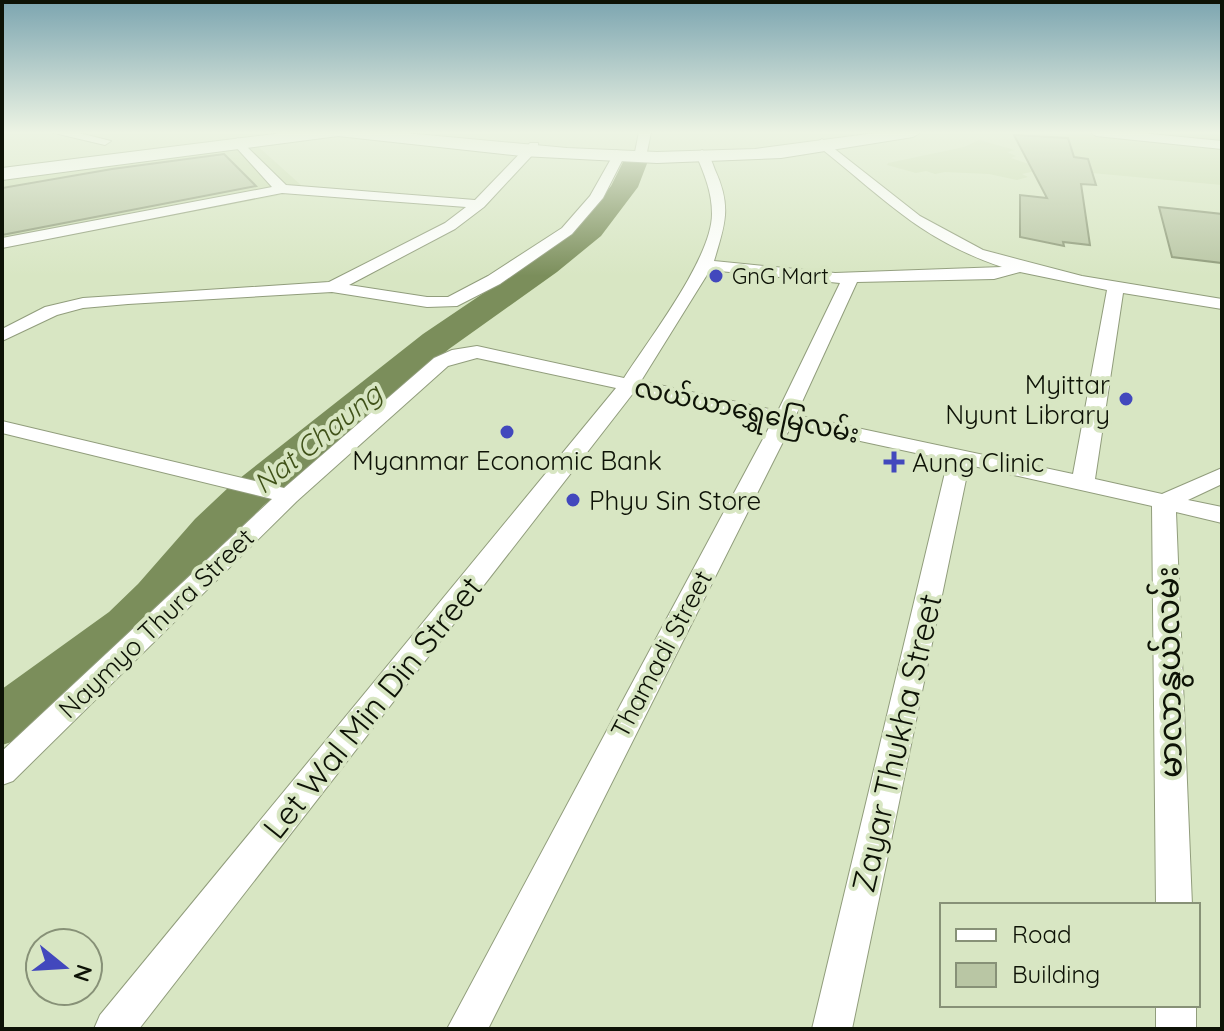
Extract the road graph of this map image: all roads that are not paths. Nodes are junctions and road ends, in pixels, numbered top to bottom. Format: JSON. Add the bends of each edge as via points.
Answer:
{"nodes":[{"id":1,"x":274,"y":180,"type":"edge"},
{"id":2,"x":502,"y":180,"type":"edge"},
{"id":3,"x":605,"y":180,"type":"edge"},
{"id":4,"x":713,"y":180,"type":"edge"},
{"id":5,"x":870,"y":180,"type":"edge"},
{"id":6,"x":282,"y":189,"type":"junction"},
{"id":7,"x":479,"y":204,"type":"junction"},
{"id":8,"x":2,"y":243,"type":"edge"},
{"id":9,"x":705,"y":265,"type":"junction"},
{"id":10,"x":1020,"y":267,"type":"junction"},
{"id":11,"x":851,"y":278,"type":"junction"},
{"id":12,"x":1116,"y":285,"type":"junction"},
{"id":13,"x":332,"y":287,"type":"junction"},
{"id":14,"x":1222,"y":304,"type":"edge"},
{"id":15,"x":2,"y":336,"type":"edge"},
{"id":16,"x":459,"y":354,"type":"joint"},
{"id":17,"x":629,"y":385,"type":"junction"},
{"id":18,"x":785,"y":417,"type":"junction"},
{"id":19,"x":2,"y":427,"type":"edge"},
{"id":20,"x":960,"y":457,"type":"junction"},
{"id":21,"x":1222,"y":475,"type":"edge"},
{"id":22,"x":1083,"y":483,"type":"junction"},
{"id":23,"x":281,"y":494,"type":"junction"},
{"id":24,"x":1164,"y":502,"type":"junction"},
{"id":25,"x":1222,"y":515,"type":"edge"},
{"id":26,"x":2,"y":771,"type":"edge"},
{"id":27,"x":1174,"y":903,"type":"edge"},
{"id":28,"x":1176,"y":1007,"type":"edge"},
{"id":29,"x":114,"y":1029,"type":"edge"},
{"id":30,"x":467,"y":1029,"type":"edge"},
{"id":31,"x":832,"y":1029,"type":"edge"},
{"id":32,"x":1176,"y":1029,"type":"edge"}],
"edges":[{"from":1,"to":6,"type":"street"},
{"from":2,"to":7,"type":"street"},
{"from":3,"to":13,"type":"street","via":[[567,231],[457,299],[427,302]]},
{"from":4,"to":9,"type":"street","name":"Let Wal Min Din Street","via":[[720,218]]},
{"from":5,"to":10,"type":"street","via":[[935,232]]},
{"from":6,"to":7,"type":"street"},
{"from":6,"to":8,"type":"street"},
{"from":7,"to":13,"type":"street","via":[[440,232]]},
{"from":9,"to":11,"type":"street"},
{"from":9,"to":17,"type":"street","name":"Let Wal Min Din Street"},
{"from":10,"to":11,"type":"street","via":[[994,274]]},
{"from":10,"to":12,"type":"street"},
{"from":11,"to":18,"type":"street","name":"Thamadi Street"},
{"from":12,"to":14,"type":"street"},
{"from":12,"to":22,"type":"street"},
{"from":13,"to":15,"type":"street","via":[[83,303],[51,311]]},
{"from":16,"to":17,"type":"street","name":"လယ်ယာရွှေမြေလမ်း","via":[[477,352]]},
{"from":16,"to":23,"type":"street","name":"Naymyo Thura Street","via":[[441,362]]},
{"from":17,"to":18,"type":"street","name":"လယ်ယာရွှေမြေလမ်း"},
{"from":17,"to":29,"type":"street","name":"Let Wal Min Din Street"},
{"from":18,"to":20,"type":"street","name":"လယ်ယာရွှေမြေလမ်း"},
{"from":18,"to":30,"type":"street","name":"Thamadi Street"},
{"from":19,"to":23,"type":"street"},
{"from":20,"to":22,"type":"street","name":"လယ်ယာရွှေမြေလမ်း"},
{"from":20,"to":31,"type":"street","name":"Zayar Thukha Street"},
{"from":21,"to":24,"type":"street"},
{"from":22,"to":24,"type":"street","name":"လယ်ယာရွှေမြေလမ်း"},
{"from":23,"to":26,"type":"street","name":"Naymyo Thura Street"},
{"from":24,"to":25,"type":"street","name":"လယ်ယာရွှေမြေလမ်း"},
{"from":24,"to":27,"type":"street","name":"မာလာနွယ်လမ်း"},
{"from":28,"to":32,"type":"street"}]}
